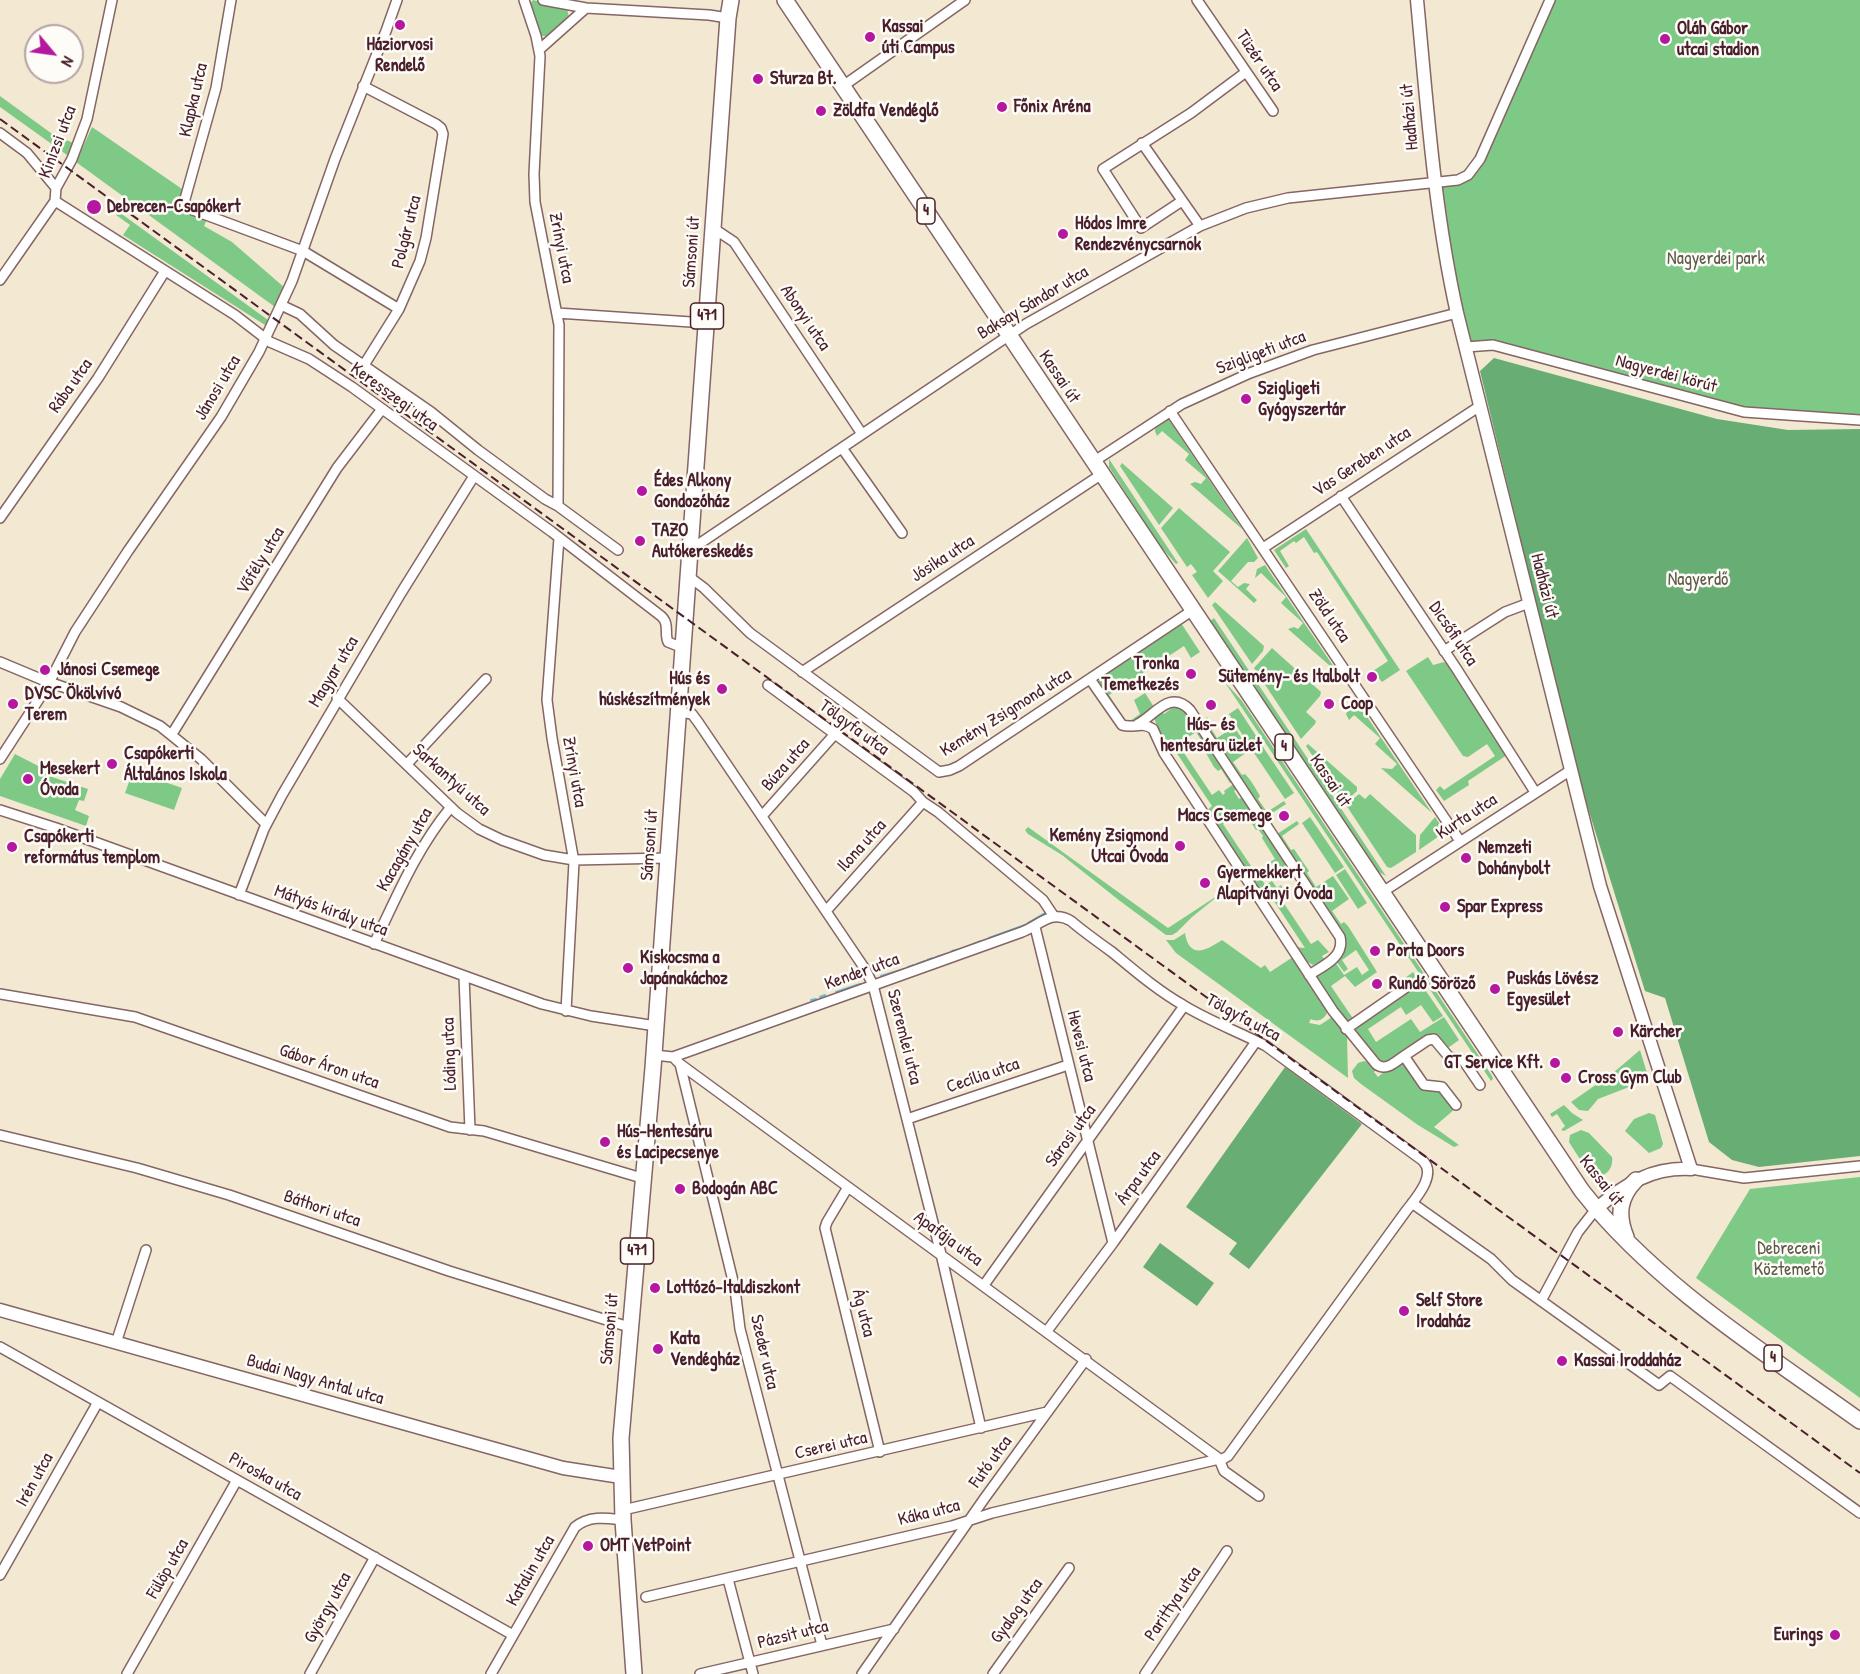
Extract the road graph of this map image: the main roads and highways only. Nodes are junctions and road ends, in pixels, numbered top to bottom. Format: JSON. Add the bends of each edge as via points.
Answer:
{"nodes":[{"id":1,"x":785,"y":0,"type":"edge"},
{"id":2,"x":729,"y":3,"type":"edge"},
{"id":3,"x":1636,"y":1180,"type":"road end"},
{"id":4,"x":1627,"y":1240,"type":"junction"},
{"id":5,"x":1860,"y":1422,"type":"edge"},
{"id":6,"x":634,"y":1674,"type":"edge"}],
"edges":[{"from":1,"to":4,"type":"main road","name":"Kassai út","number":"4","via":[[1558,1159],[1596,1209]]},
{"from":2,"to":6,"type":"main road","name":"Sámsoni út","number":"471","via":[[645,1179],[621,1438]]},
{"from":3,"to":4,"type":"main road","via":[[1620,1207]]},
{"from":4,"to":5,"type":"main road","name":"Kassai út","number":"4","via":[[1686,1294]]}]}
